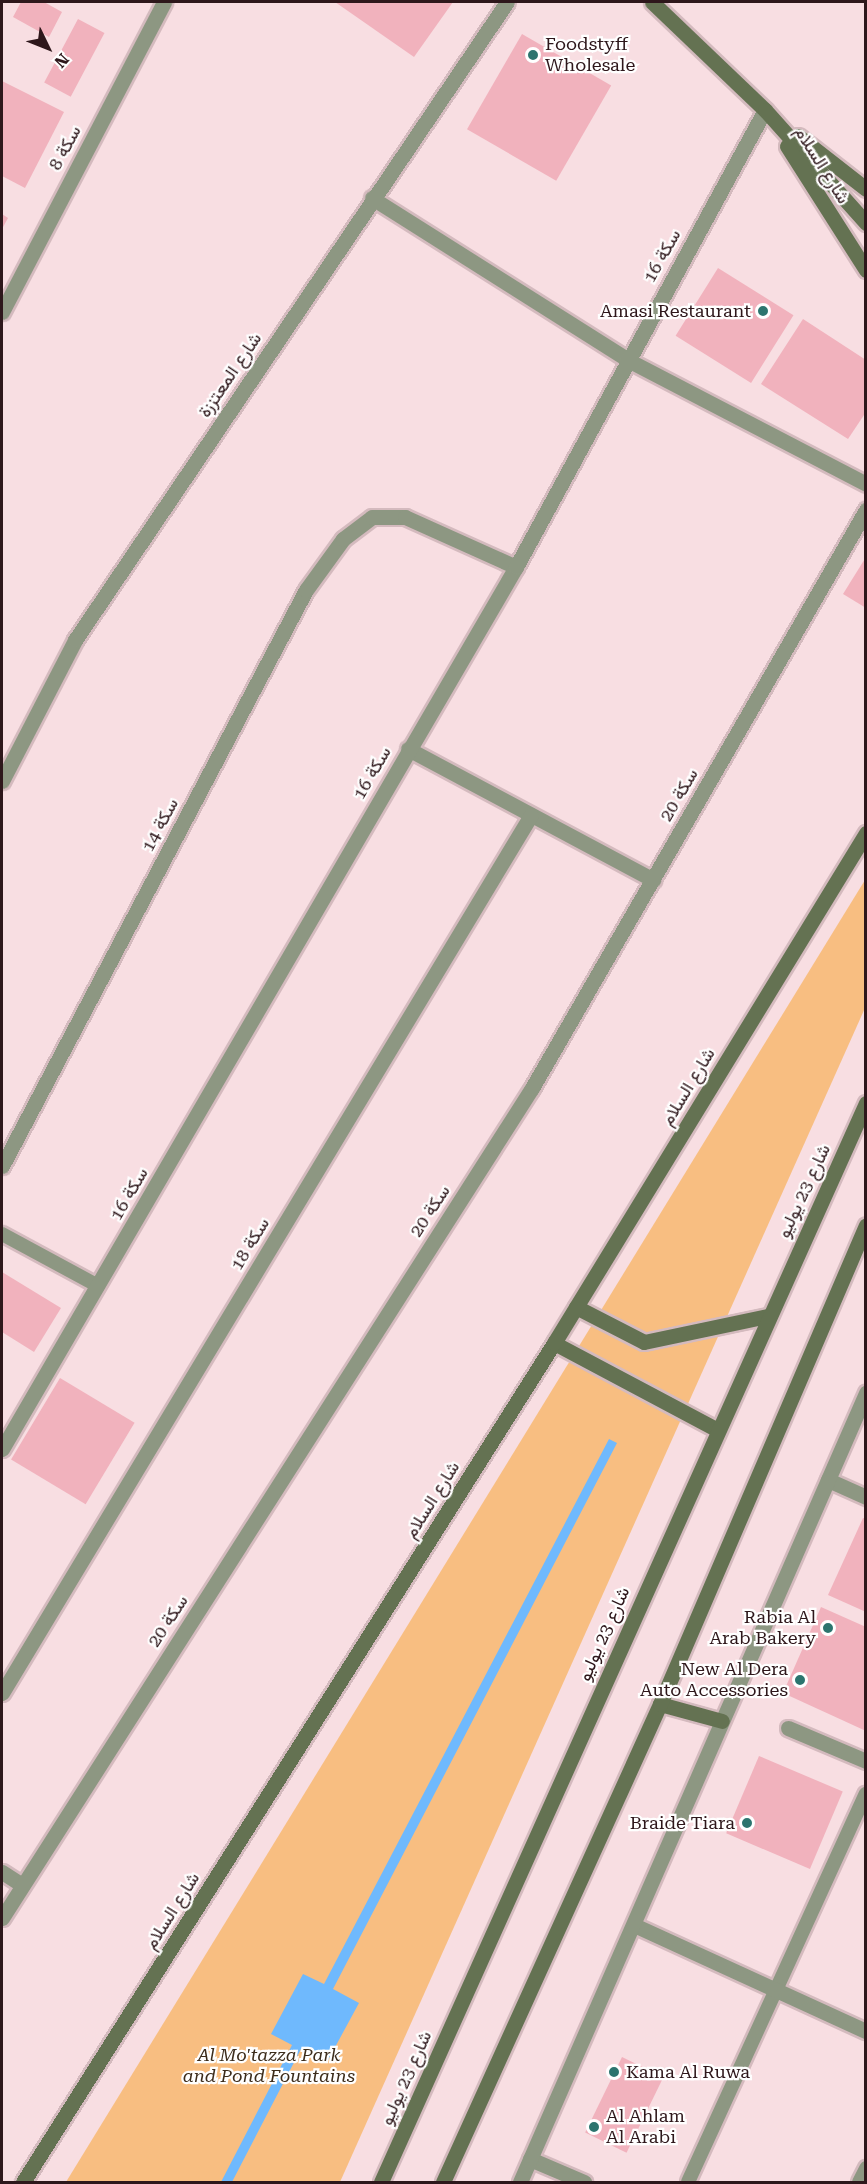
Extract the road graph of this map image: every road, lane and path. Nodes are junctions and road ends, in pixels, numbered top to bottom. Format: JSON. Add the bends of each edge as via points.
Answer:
{"nodes":[{"id":1,"x":164,"y":2,"type":"edge"},
{"id":2,"x":507,"y":2,"type":"edge"},
{"id":3,"x":652,"y":2,"type":"edge"},
{"id":4,"x":765,"y":110,"type":"junction"},
{"id":5,"x":846,"y":174,"type":"junction"},
{"id":6,"x":866,"y":184,"type":"edge"},
{"id":7,"x":866,"y":189,"type":"edge"},
{"id":8,"x":372,"y":198,"type":"junction"},
{"id":9,"x":866,"y":223,"type":"edge"},
{"id":10,"x":866,"y":270,"type":"edge"},
{"id":11,"x":2,"y":312,"type":"edge"},
{"id":12,"x":628,"y":360,"type":"junction"},
{"id":13,"x":866,"y":484,"type":"edge"},
{"id":14,"x":866,"y":510,"type":"edge"},
{"id":15,"x":516,"y":567,"type":"junction"},
{"id":16,"x":408,"y":749,"type":"junction"},
{"id":17,"x":2,"y":781,"type":"edge"},
{"id":18,"x":531,"y":814,"type":"junction"},
{"id":19,"x":866,"y":833,"type":"edge"},
{"id":20,"x":653,"y":880,"type":"junction"},
{"id":21,"x":866,"y":1103,"type":"edge"},
{"id":22,"x":2,"y":1166,"type":"edge"},
{"id":23,"x":866,"y":1225,"type":"edge"},
{"id":24,"x":2,"y":1234,"type":"edge"},
{"id":25,"x":98,"y":1286,"type":"junction"},
{"id":26,"x":576,"y":1307,"type":"junction"},
{"id":27,"x":767,"y":1316,"type":"junction"},
{"id":28,"x":554,"y":1343,"type":"junction"},
{"id":29,"x":866,"y":1393,"type":"edge"},
{"id":30,"x":716,"y":1429,"type":"junction"},
{"id":31,"x":2,"y":1449,"type":"edge"},
{"id":32,"x":828,"y":1480,"type":"junction"},
{"id":33,"x":866,"y":1497,"type":"edge"},
{"id":34,"x":2,"y":1694,"type":"edge"},
{"id":35,"x":660,"y":1704,"type":"junction"},
{"id":36,"x":722,"y":1721,"type":"junction"},
{"id":37,"x":788,"y":1728,"type":"dead end"},
{"id":38,"x":866,"y":1761,"type":"edge"},
{"id":39,"x":866,"y":1794,"type":"edge"},
{"id":40,"x":2,"y":1872,"type":"edge"},
{"id":41,"x":22,"y":1885,"type":"junction"},
{"id":42,"x":2,"y":1918,"type":"edge"},
{"id":43,"x":634,"y":1925,"type":"junction"},
{"id":44,"x":777,"y":1990,"type":"junction"},
{"id":45,"x":866,"y":2031,"type":"edge"},
{"id":46,"x":530,"y":2159,"type":"junction"},
{"id":47,"x":866,"y":2168,"type":"edge"},
{"id":48,"x":23,"y":2182,"type":"edge"},
{"id":49,"x":381,"y":2182,"type":"edge"},
{"id":50,"x":443,"y":2182,"type":"edge"},
{"id":51,"x":520,"y":2182,"type":"edge"},
{"id":52,"x":584,"y":2182,"type":"edge"},
{"id":53,"x":688,"y":2182,"type":"edge"},
{"id":54,"x":859,"y":2182,"type":"edge"}],
"edges":[{"from":1,"to":11,"type":"street","name":"سكة 8"},
{"from":2,"to":8,"type":"street","name":"شارع المعتززة"},
{"from":3,"to":4,"type":"main road"},
{"from":4,"to":5,"type":"main road"},
{"from":4,"to":9,"type":"main road"},
{"from":4,"to":10,"type":"main road","name":"شارع السلام"},
{"from":4,"to":12,"type":"street","name":"سكة 16"},
{"from":5,"to":6,"type":"main road"},
{"from":5,"to":7,"type":"main road"},
{"from":8,"to":12,"type":"street"},
{"from":8,"to":17,"type":"street","name":"شارع المعتززة","via":[[75,640]]},
{"from":12,"to":13,"type":"street"},
{"from":12,"to":15,"type":"street","name":"سكة 16"},
{"from":14,"to":20,"type":"street","name":"سكة 20"},
{"from":15,"to":16,"type":"street","name":"سكة 16"},
{"from":15,"to":22,"type":"street","name":"سكة 14","via":[[405,517],[372,517],[343,539],[306,590]]},
{"from":16,"to":18,"type":"street"},
{"from":16,"to":25,"type":"street","name":"سكة 16"},
{"from":18,"to":20,"type":"street"},
{"from":18,"to":34,"type":"street","name":"سكة 18"},
{"from":19,"to":26,"type":"main road","name":"شارع السلام"},
{"from":20,"to":41,"type":"street","name":"سكة 20","via":[[532,1088]]},
{"from":21,"to":27,"type":"main road","name":"شارع 23 يوليو"},
{"from":23,"to":35,"type":"main road"},
{"from":24,"to":25,"type":"lane"},
{"from":25,"to":31,"type":"street","name":"سكة 16"},
{"from":26,"to":27,"type":"main road","via":[[644,1342]]},
{"from":26,"to":28,"type":"main road","name":"شارع السلام"},
{"from":27,"to":30,"type":"main road","name":"شارع 23 يوليو"},
{"from":28,"to":30,"type":"main road"},
{"from":28,"to":48,"type":"main road","name":"شارع السلام"},
{"from":29,"to":32,"type":"street"},
{"from":30,"to":49,"type":"main road","name":"شارع 23 يوليو"},
{"from":32,"to":33,"type":"street"},
{"from":32,"to":36,"type":"street"},
{"from":35,"to":36,"type":"main road"},
{"from":35,"to":50,"type":"main road"},
{"from":36,"to":43,"type":"street"},
{"from":37,"to":38,"type":"street"},
{"from":39,"to":44,"type":"lane"},
{"from":40,"to":41,"type":"street"},
{"from":41,"to":42,"type":"street","name":"سكة 20"},
{"from":43,"to":44,"type":"street"},
{"from":43,"to":46,"type":"street"},
{"from":44,"to":45,"type":"street"},
{"from":44,"to":53,"type":"lane"},
{"from":46,"to":51,"type":"street"},
{"from":46,"to":52,"type":"street"},
{"from":47,"to":54,"type":"street"}]}
